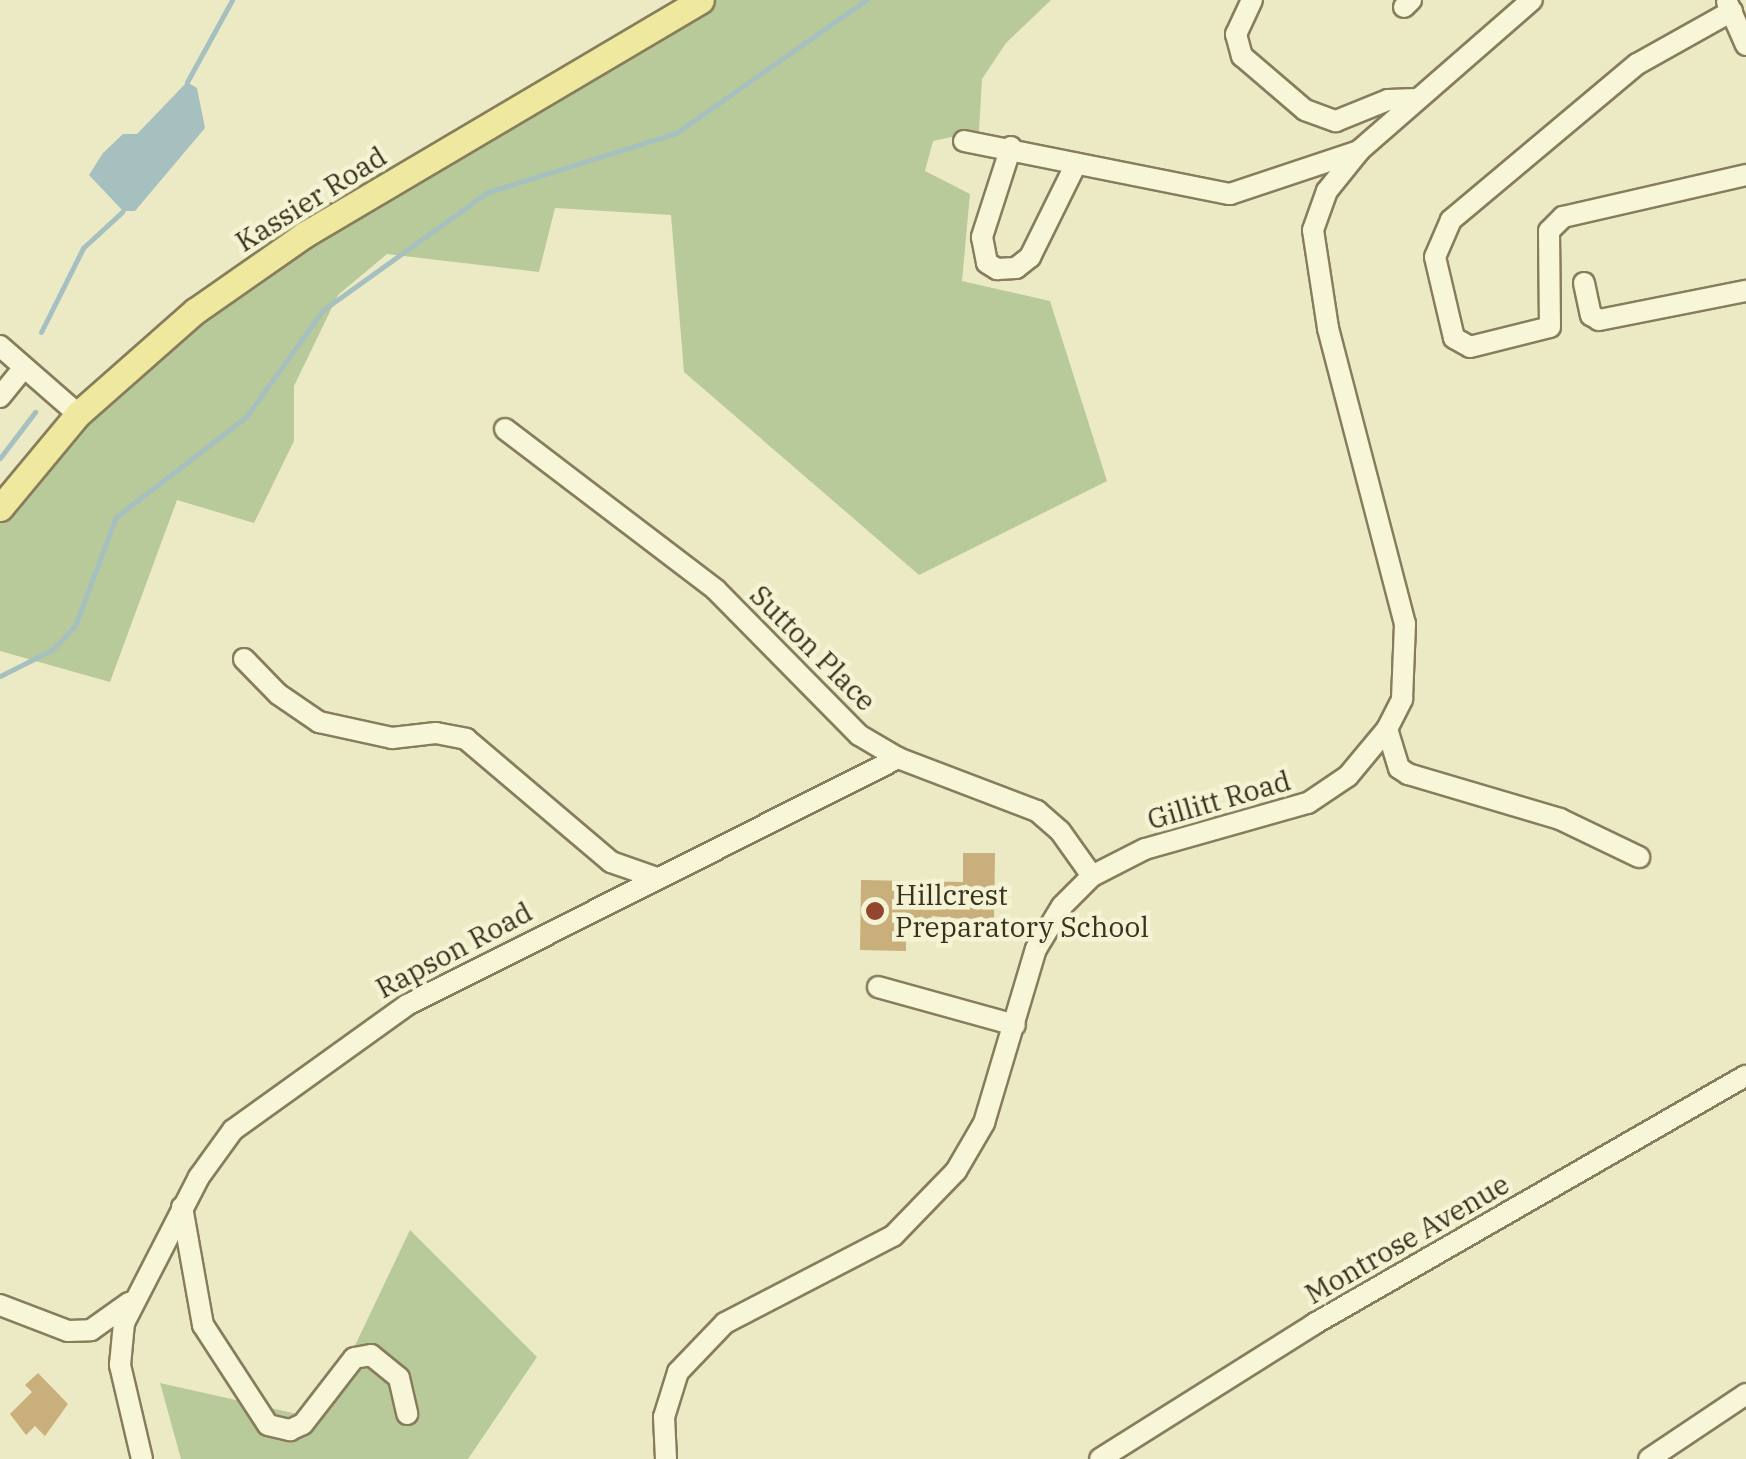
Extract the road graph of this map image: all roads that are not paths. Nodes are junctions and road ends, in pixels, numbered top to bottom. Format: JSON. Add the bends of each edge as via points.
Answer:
{"nodes":[{"id":1,"x":701,"y":0,"type":"edge"},
{"id":2,"x":1252,"y":0,"type":"edge"},
{"id":3,"x":1532,"y":0,"type":"edge"},
{"id":4,"x":1729,"y":6,"type":"edge"},
{"id":5,"x":1746,"y":45,"type":"edge"},
{"id":6,"x":1417,"y":98,"type":"junction"},
{"id":7,"x":964,"y":141,"type":"dead end"},
{"id":8,"x":1012,"y":147,"type":"junction"},
{"id":9,"x":1360,"y":150,"type":"junction"},
{"id":10,"x":1076,"y":164,"type":"junction"},
{"id":11,"x":1746,"y":175,"type":"edge"},
{"id":12,"x":1584,"y":283,"type":"dead end"},
{"id":13,"x":1746,"y":291,"type":"edge"},
{"id":14,"x":0,"y":346,"type":"edge"},
{"id":15,"x":24,"y":367,"type":"junction"},
{"id":16,"x":0,"y":397,"type":"edge"},
{"id":17,"x":78,"y":414,"type":"junction"},
{"id":18,"x":506,"y":429,"type":"dead end"},
{"id":19,"x":0,"y":508,"type":"edge"},
{"id":20,"x":244,"y":659,"type":"dead end"},
{"id":21,"x":1387,"y":730,"type":"junction"},
{"id":22,"x":898,"y":758,"type":"junction"},
{"id":23,"x":1640,"y":857,"type":"dead end"},
{"id":24,"x":1092,"y":876,"type":"junction"},
{"id":25,"x":657,"y":878,"type":"junction"},
{"id":26,"x":878,"y":987,"type":"dead end"},
{"id":27,"x":1015,"y":1025,"type":"junction"},
{"id":28,"x":1746,"y":1076,"type":"edge"},
{"id":29,"x":182,"y":1208,"type":"junction"},
{"id":30,"x":130,"y":1303,"type":"junction"},
{"id":31,"x":0,"y":1305,"type":"edge"},
{"id":32,"x":1746,"y":1394,"type":"edge"},
{"id":33,"x":407,"y":1414,"type":"dead end"},
{"id":34,"x":142,"y":1459,"type":"edge"},
{"id":35,"x":666,"y":1459,"type":"edge"},
{"id":36,"x":1100,"y":1459,"type":"edge"},
{"id":37,"x":1649,"y":1459,"type":"edge"}],
"edges":[{"from":1,"to":17,"type":"main road","name":"Kassier Road","via":[[261,264],[195,311]]},
{"from":2,"to":6,"type":"street","via":[[1236,34],[1242,56],[1305,110],[1336,121],[1388,100]]},
{"from":3,"to":6,"type":"street","name":"Gillitt Road"},
{"from":4,"to":5,"type":"street"},
{"from":4,"to":11,"type":"street","via":[[1637,64],[1452,220],[1435,257],[1454,338],[1470,347],[1550,327],[1548,231],[1563,217]]},
{"from":6,"to":9,"type":"street","name":"Gillitt Road"},
{"from":7,"to":8,"type":"street"},
{"from":8,"to":10,"type":"street"},
{"from":8,"to":10,"type":"street","via":[[982,238],[987,263],[997,269],[1016,268],[1030,256]]},
{"from":9,"to":10,"type":"street","via":[[1230,194]]},
{"from":9,"to":21,"type":"street","name":"Gillitt Road","via":[[1319,208],[1313,258],[1405,624],[1402,700]]},
{"from":12,"to":13,"type":"street","via":[[1591,315],[1599,320]]},
{"from":14,"to":15,"type":"street"},
{"from":15,"to":16,"type":"street"},
{"from":15,"to":17,"type":"street"},
{"from":17,"to":19,"type":"main road","name":"Kassier Road"},
{"from":18,"to":22,"type":"street","name":"Sutton Place","via":[[716,590],[859,735]]},
{"from":20,"to":25,"type":"street","via":[[319,722],[392,738],[436,733],[466,739],[611,862]]},
{"from":21,"to":23,"type":"street","via":[[1399,768],[1408,774],[1560,819]]},
{"from":21,"to":24,"type":"street","name":"Gillitt Road","via":[[1348,776],[1308,804],[1146,849]]},
{"from":22,"to":24,"type":"street","name":"Sutton Place","via":[[1037,811]]},
{"from":22,"to":25,"type":"street","name":"Rapson Road"},
{"from":24,"to":27,"type":"street","name":"Gillitt Road","via":[[1062,906],[1036,950]]},
{"from":25,"to":29,"type":"street","name":"Rapson Road","via":[[374,1024],[233,1130]]},
{"from":26,"to":27,"type":"street"},
{"from":27,"to":35,"type":"street","name":"Gillitt Road","via":[[984,1123],[931,1204],[864,1254],[757,1301],[725,1323],[678,1372],[664,1417]]},
{"from":28,"to":36,"type":"street","name":"Montrose Avenue","via":[[1314,1324]]},
{"from":29,"to":30,"type":"street","name":"Rapson Road"},
{"from":29,"to":33,"type":"street","via":[[203,1326],[268,1425],[290,1430],[303,1424],[354,1358],[371,1354],[398,1378]]},
{"from":30,"to":31,"type":"street","name":"Rapson Road","via":[[91,1330],[68,1331]]},
{"from":30,"to":34,"type":"street","name":"Rapson Road","via":[[120,1365]]},
{"from":32,"to":37,"type":"street"}]}
